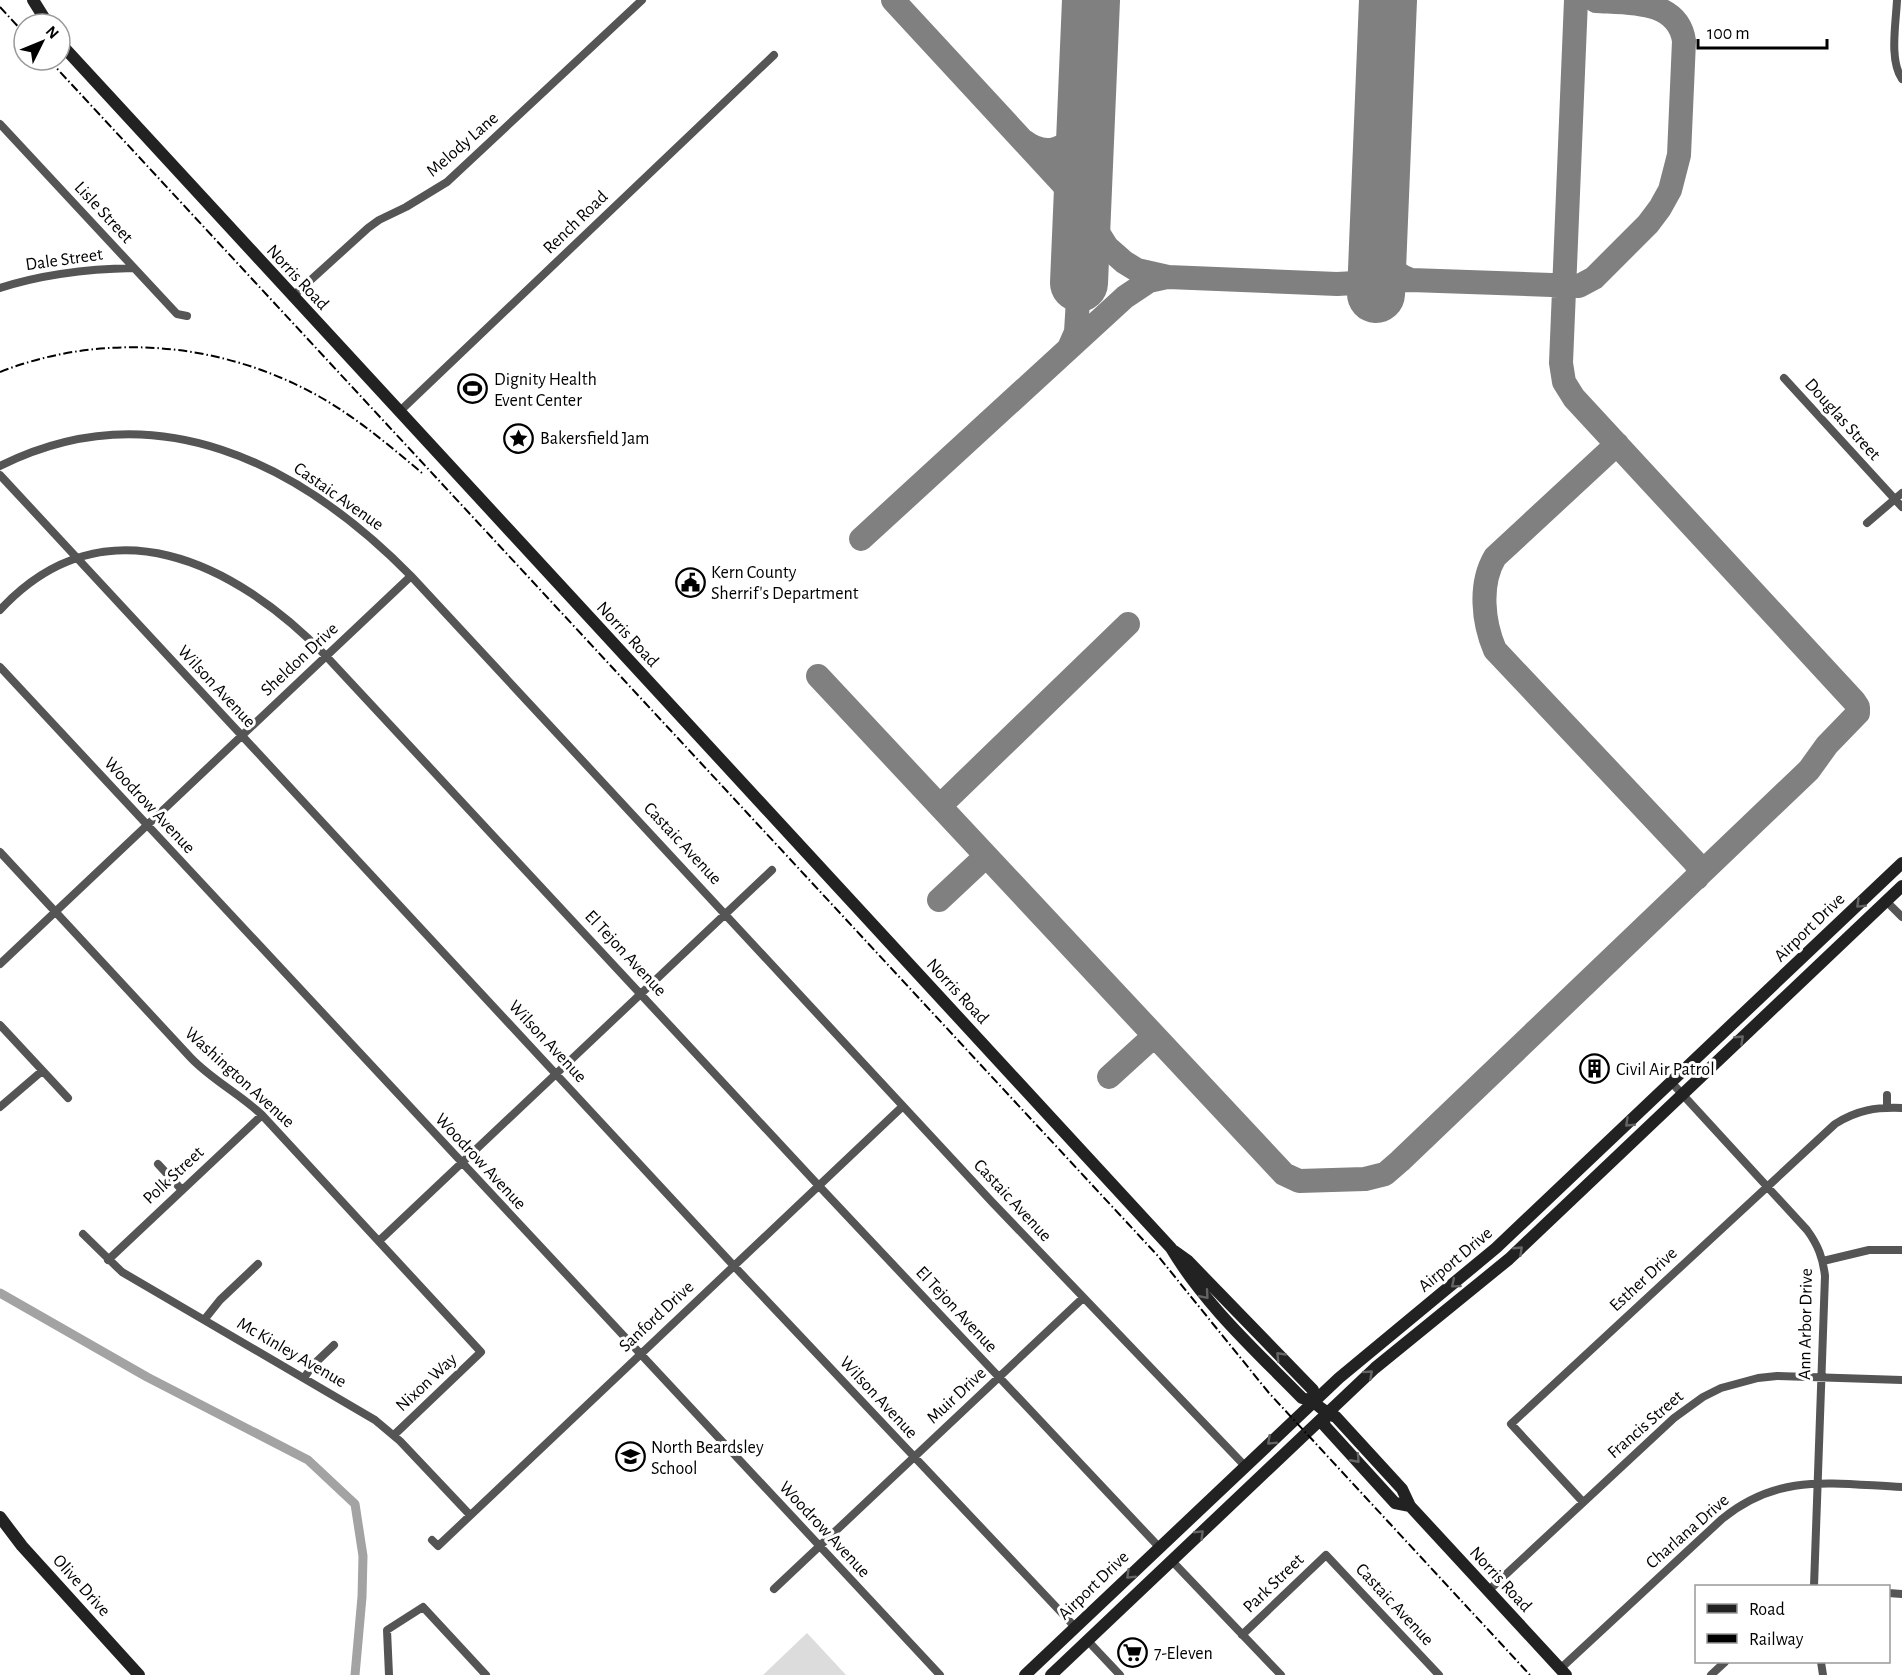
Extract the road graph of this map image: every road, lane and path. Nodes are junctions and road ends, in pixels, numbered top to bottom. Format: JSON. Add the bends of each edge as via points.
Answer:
{"nodes":[{"id":1,"x":642,"y":0,"type":"edge"},
{"id":2,"x":1897,"y":0,"type":"edge"},
{"id":3,"x":72,"y":55,"type":"edge"},
{"id":4,"x":774,"y":55,"type":"dead end"},
{"id":5,"x":1902,"y":80,"type":"edge"},
{"id":6,"x":0,"y":124,"type":"edge"},
{"id":7,"x":133,"y":268,"type":"junction"},
{"id":8,"x":0,"y":288,"type":"edge"},
{"id":9,"x":292,"y":297,"type":"junction"},
{"id":10,"x":187,"y":316,"type":"dead end"},
{"id":11,"x":1784,"y":378,"type":"dead end"},
{"id":12,"x":399,"y":412,"type":"junction"},
{"id":13,"x":0,"y":466,"type":"edge"},
{"id":14,"x":0,"y":475,"type":"edge"},
{"id":15,"x":1902,"y":493,"type":"edge"},
{"id":16,"x":1894,"y":499,"type":"junction"},
{"id":17,"x":1902,"y":507,"type":"edge"},
{"id":18,"x":1866,"y":523,"type":"dead end"},
{"id":19,"x":78,"y":559,"type":"junction"},
{"id":20,"x":411,"y":576,"type":"junction"},
{"id":21,"x":0,"y":610,"type":"edge"},
{"id":22,"x":326,"y":656,"type":"junction"},
{"id":23,"x":0,"y":667,"type":"edge"},
{"id":24,"x":241,"y":736,"type":"junction"},
{"id":25,"x":147,"y":826,"type":"junction"},
{"id":26,"x":0,"y":852,"type":"edge"},
{"id":27,"x":1902,"y":864,"type":"edge"},
{"id":28,"x":772,"y":870,"type":"dead end"},
{"id":29,"x":1902,"y":874,"type":"edge"},
{"id":30,"x":1902,"y":886,"type":"edge"},
{"id":31,"x":1886,"y":901,"type":"junction"},
{"id":32,"x":55,"y":912,"type":"junction"},
{"id":33,"x":725,"y":914,"type":"junction"},
{"id":34,"x":1902,"y":917,"type":"edge"},
{"id":35,"x":0,"y":964,"type":"edge"},
{"id":36,"x":641,"y":994,"type":"junction"},
{"id":37,"x":0,"y":1025,"type":"edge"},
{"id":38,"x":42,"y":1071,"type":"junction"},
{"id":39,"x":556,"y":1074,"type":"junction"},
{"id":40,"x":1672,"y":1083,"type":"junction"},
{"id":41,"x":1683,"y":1094,"type":"junction"},
{"id":42,"x":1887,"y":1095,"type":"dead end"},
{"id":43,"x":68,"y":1098,"type":"dead end"},
{"id":44,"x":903,"y":1106,"type":"junction"},
{"id":45,"x":0,"y":1107,"type":"edge"},
{"id":46,"x":1887,"y":1107,"type":"junction"},
{"id":47,"x":1902,"y":1108,"type":"edge"},
{"id":48,"x":262,"y":1115,"type":"junction"},
{"id":49,"x":461,"y":1163,"type":"junction"},
{"id":50,"x":158,"y":1164,"type":"dead end"},
{"id":51,"x":819,"y":1186,"type":"junction"},
{"id":52,"x":1767,"y":1186,"type":"junction"},
{"id":53,"x":182,"y":1190,"type":"junction"},
{"id":54,"x":83,"y":1234,"type":"dead end"},
{"id":55,"x":379,"y":1241,"type":"junction"},
{"id":56,"x":1902,"y":1250,"type":"edge"},
{"id":57,"x":108,"y":1260,"type":"junction"},
{"id":58,"x":1823,"y":1261,"type":"junction"},
{"id":59,"x":258,"y":1264,"type":"dead end"},
{"id":60,"x":734,"y":1266,"type":"junction"},
{"id":61,"x":1083,"y":1298,"type":"junction"},
{"id":62,"x":204,"y":1320,"type":"junction"},
{"id":63,"x":334,"y":1344,"type":"dead end"},
{"id":64,"x":481,"y":1352,"type":"joint"},
{"id":65,"x":640,"y":1355,"type":"junction"},
{"id":66,"x":999,"y":1377,"type":"junction"},
{"id":67,"x":1822,"y":1377,"type":"junction"},
{"id":68,"x":304,"y":1378,"type":"junction"},
{"id":69,"x":1902,"y":1380,"type":"edge"},
{"id":70,"x":1314,"y":1401,"type":"junction"},
{"id":71,"x":1325,"y":1413,"type":"junction"},
{"id":72,"x":394,"y":1435,"type":"junction"},
{"id":73,"x":914,"y":1458,"type":"junction"},
{"id":74,"x":1245,"y":1466,"type":"junction"},
{"id":75,"x":1818,"y":1484,"type":"junction"},
{"id":76,"x":1902,"y":1487,"type":"edge"},
{"id":77,"x":1583,"y":1502,"type":"junction"},
{"id":78,"x":470,"y":1515,"type":"junction"},
{"id":79,"x":0,"y":1518,"type":"edge"},
{"id":80,"x":432,"y":1540,"type":"dead end"},
{"id":81,"x":820,"y":1547,"type":"junction"},
{"id":82,"x":1159,"y":1547,"type":"junction"},
{"id":83,"x":1326,"y":1555,"type":"joint"},
{"id":84,"x":1172,"y":1561,"type":"junction"},
{"id":85,"x":1814,"y":1585,"type":"edge"},
{"id":86,"x":774,"y":1589,"type":"dead end"},
{"id":87,"x":1488,"y":1591,"type":"junction"},
{"id":88,"x":1075,"y":1627,"type":"junction"},
{"id":89,"x":1242,"y":1635,"type":"junction"},
{"id":90,"x":1087,"y":1640,"type":"junction"},
{"id":91,"x":1724,"y":1663,"type":"edge"},
{"id":92,"x":1563,"y":1672,"type":"edge"},
{"id":93,"x":139,"y":1675,"type":"edge"},
{"id":94,"x":389,"y":1675,"type":"edge"},
{"id":95,"x":486,"y":1675,"type":"edge"},
{"id":96,"x":940,"y":1675,"type":"edge"},
{"id":97,"x":1025,"y":1675,"type":"edge"},
{"id":98,"x":1051,"y":1675,"type":"edge"},
{"id":99,"x":1120,"y":1675,"type":"edge"},
{"id":100,"x":1281,"y":1675,"type":"edge"},
{"id":101,"x":1439,"y":1675,"type":"edge"},
{"id":102,"x":1711,"y":1675,"type":"edge"}],
"edges":[{"from":1,"to":9,"type":"street","name":"Melody Lane","via":[[447,182],[368,228]]},
{"from":2,"to":5,"type":"street","via":[[1895,58]]},
{"from":3,"to":9,"type":"main road","name":"Norris Road"},
{"from":4,"to":12,"type":"street","name":"Rench Road"},
{"from":6,"to":7,"type":"street","name":"Lisle Street"},
{"from":7,"to":8,"type":"street","name":"Dale Street","via":[[73,272]]},
{"from":7,"to":10,"type":"street","name":"Lisle Street","via":[[177,314]]},
{"from":9,"to":12,"type":"main road","name":"Norris Road"},
{"from":11,"to":16,"type":"street","name":"Douglas Street"},
{"from":12,"to":70,"type":"main road","name":"Norris Road","via":[[1171,1248],[1313,1390]]},
{"from":13,"to":20,"type":"street","name":"Castaic Avenue","via":[[32,452],[101,436],[152,435],[202,443],[251,460],[317,497],[372,538]]},
{"from":14,"to":19,"type":"street","name":"Wilson Avenue"},
{"from":15,"to":16,"type":"street"},
{"from":16,"to":17,"type":"street","name":"Douglas Street"},
{"from":16,"to":18,"type":"street"},
{"from":19,"to":21,"type":"street","name":"El Tejon Avenue","via":[[43,575]]},
{"from":19,"to":22,"type":"street","name":"El Tejon Avenue","via":[[138,551],[195,563],[270,606]]},
{"from":19,"to":24,"type":"street","name":"Wilson Avenue"},
{"from":20,"to":22,"type":"street","name":"Sheldon Drive"},
{"from":20,"to":33,"type":"street","name":"Castaic Avenue"},
{"from":22,"to":24,"type":"street","name":"Sheldon Drive"},
{"from":22,"to":36,"type":"street","name":"El Tejon Avenue"},
{"from":23,"to":25,"type":"street","name":"Woodrow Avenue"},
{"from":24,"to":25,"type":"street","name":"Sheldon Drive"},
{"from":24,"to":39,"type":"street","name":"Wilson Avenue"},
{"from":25,"to":32,"type":"street","name":"Sheldon Drive"},
{"from":25,"to":49,"type":"street","name":"Woodrow Avenue"},
{"from":26,"to":32,"type":"street","name":"Washington Avenue"},
{"from":27,"to":40,"type":"main road","name":"Airport Drive","one_way":true},
{"from":28,"to":33,"type":"street"},
{"from":29,"to":31,"type":"main road","via":[[1887,889]]},
{"from":30,"to":31,"type":"main road","name":"Airport Drive"},
{"from":31,"to":34,"type":"street"},
{"from":41,"to":31,"type":"main road","name":"Airport Drive","one_way":true},
{"from":32,"to":35,"type":"street","name":"Sheldon Drive"},
{"from":32,"to":48,"type":"street","name":"Washington Avenue","via":[[199,1066]]},
{"from":33,"to":36,"type":"street"},
{"from":33,"to":44,"type":"street","name":"Castaic Avenue"},
{"from":36,"to":39,"type":"street"},
{"from":36,"to":51,"type":"street","name":"El Tejon Avenue"},
{"from":37,"to":38,"type":"street"},
{"from":38,"to":43,"type":"street"},
{"from":38,"to":45,"type":"street"},
{"from":39,"to":49,"type":"street"},
{"from":39,"to":60,"type":"street","name":"Wilson Avenue"},
{"from":40,"to":41,"type":"street","name":"Ann Arbor Drive"},
{"from":40,"to":70,"type":"main road","name":"Airport Drive","one_way":true,"via":[[1482,1261]]},
{"from":41,"to":52,"type":"street","name":"Ann Arbor Drive"},
{"from":71,"to":41,"type":"main road","name":"Airport Drive","one_way":true,"via":[[1509,1259]]},
{"from":42,"to":46,"type":"street"},
{"from":44,"to":51,"type":"street","name":"Sanford Drive"},
{"from":44,"to":61,"type":"street","name":"Castaic Avenue"},
{"from":46,"to":47,"type":"street","name":"Esther Drive"},
{"from":46,"to":52,"type":"street","name":"Esther Drive","via":[[1858,1112],[1836,1124]]},
{"from":48,"to":53,"type":"street","name":"Polk Street"},
{"from":48,"to":55,"type":"street","name":"Washington Avenue"},
{"from":49,"to":55,"type":"street"},
{"from":49,"to":65,"type":"street","name":"Woodrow Avenue"},
{"from":50,"to":53,"type":"street"},
{"from":51,"to":60,"type":"street","name":"Sanford Drive"},
{"from":51,"to":66,"type":"street","name":"El Tejon Avenue"},
{"from":52,"to":58,"type":"street","name":"Ann Arbor Drive","via":[[1807,1230]]},
{"from":52,"to":77,"type":"street","name":"Esther Drive","via":[[1511,1424]]},
{"from":53,"to":57,"type":"street","name":"Polk Street"},
{"from":54,"to":57,"type":"street","name":"Mc Kinley Avenue"},
{"from":55,"to":64,"type":"street","name":"Washington Avenue"},
{"from":56,"to":58,"type":"street","via":[[1869,1250]]},
{"from":57,"to":62,"type":"street","name":"Mc Kinley Avenue"},
{"from":58,"to":67,"type":"street","name":"Ann Arbor Drive"},
{"from":59,"to":62,"type":"street"},
{"from":60,"to":65,"type":"street","name":"Sanford Drive"},
{"from":60,"to":73,"type":"street","name":"Wilson Avenue"},
{"from":61,"to":66,"type":"street","name":"Muir Drive"},
{"from":61,"to":74,"type":"street","name":"Castaic Avenue"},
{"from":62,"to":68,"type":"street","name":"Mc Kinley Avenue"},
{"from":63,"to":68,"type":"street"},
{"from":64,"to":72,"type":"street","name":"Nixon Way"},
{"from":65,"to":78,"type":"street","name":"Sanford Drive"},
{"from":65,"to":81,"type":"street","name":"Woodrow Avenue"},
{"from":66,"to":73,"type":"street","name":"Muir Drive"},
{"from":66,"to":82,"type":"street","name":"El Tejon Avenue"},
{"from":67,"to":69,"type":"street","name":"Francis Street"},
{"from":67,"to":75,"type":"street","name":"Ann Arbor Drive"},
{"from":67,"to":77,"type":"street","name":"Francis Street","via":[[1758,1378],[1703,1396]]},
{"from":68,"to":72,"type":"street","name":"Mc Kinley Avenue"},
{"from":70,"to":71,"type":"main road","name":"Norris Road"},
{"from":70,"to":74,"type":"main road","name":"Airport Drive","one_way":true},
{"from":84,"to":71,"type":"main road","name":"Airport Drive","one_way":true},
{"from":71,"to":87,"type":"main road","name":"Norris Road","via":[[1336,1417],[1402,1489],[1410,1506]]},
{"from":72,"to":78,"type":"street","name":"Mc Kinley Avenue"},
{"from":73,"to":81,"type":"street","name":"Muir Drive"},
{"from":73,"to":88,"type":"street","name":"Wilson Avenue"},
{"from":74,"to":82,"type":"main road","name":"Airport Drive"},
{"from":75,"to":76,"type":"street","name":"Charlana Drive"},
{"from":75,"to":85,"type":"street","name":"Ann Arbor Drive"},
{"from":75,"to":92,"type":"street","name":"Charlana Drive","via":[[1765,1492],[1734,1509]]},
{"from":77,"to":87,"type":"street","name":"Francis Street"},
{"from":78,"to":80,"type":"street","name":"Sanford Drive","via":[[438,1546]]},
{"from":79,"to":93,"type":"main road","name":"Olive Drive"},
{"from":81,"to":86,"type":"street","name":"Muir Drive"},
{"from":81,"to":96,"type":"street","name":"Woodrow Avenue"},
{"from":82,"to":88,"type":"main road","name":"Airport Drive","one_way":true},
{"from":83,"to":89,"type":"street","name":"Park Street"},
{"from":83,"to":101,"type":"street","name":"Castaic Avenue"},
{"from":84,"to":89,"type":"street"},
{"from":84,"to":90,"type":"main road","name":"Airport Drive"},
{"from":87,"to":92,"type":"main road","name":"Norris Road"},
{"from":88,"to":97,"type":"main road","name":"Airport Drive"},
{"from":89,"to":100,"type":"street"},
{"from":90,"to":98,"type":"main road","name":"Airport Drive"},
{"from":90,"to":99,"type":"street"},
{"from":91,"to":102,"type":"street"},
{"from":94,"to":95,"type":"street","via":[[387,1630],[423,1607]]}]}
